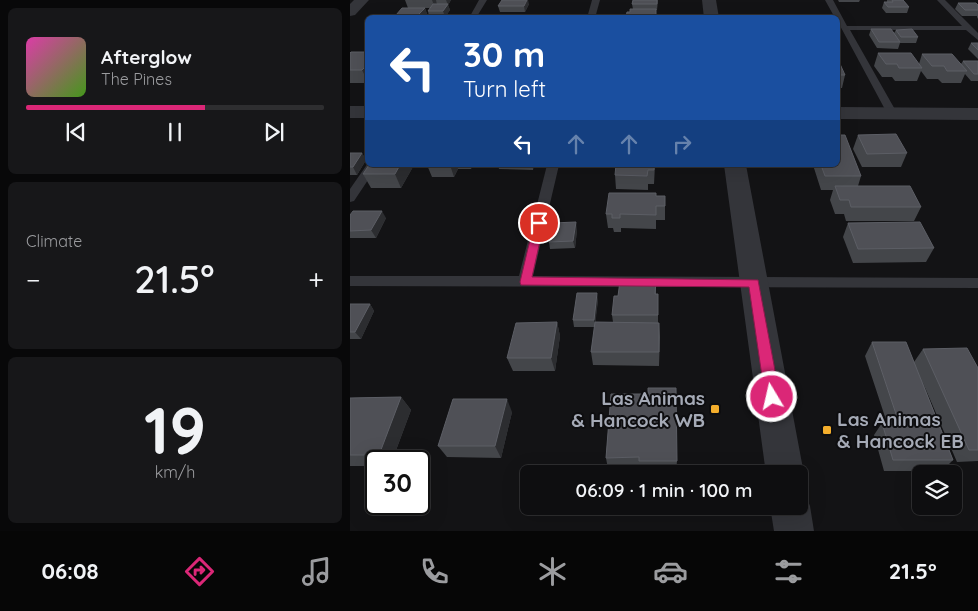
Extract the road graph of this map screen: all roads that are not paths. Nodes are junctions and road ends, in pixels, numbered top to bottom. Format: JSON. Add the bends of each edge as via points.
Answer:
{"nodes":[{"id":1,"x":362,"y":0,"type":"edge"},
{"id":2,"x":483,"y":0,"type":"edge"},
{"id":3,"x":596,"y":0,"type":"edge"},
{"id":4,"x":709,"y":0,"type":"edge"},
{"id":5,"x":829,"y":0,"type":"edge"},
{"id":6,"x":941,"y":0,"type":"edge"},
{"id":7,"x":350,"y":12,"type":"edge"},
{"id":8,"x":474,"y":15,"type":"edge"},
{"id":9,"x":592,"y":15,"type":"edge"},
{"id":10,"x":712,"y":15,"type":"edge"},
{"id":11,"x":838,"y":15,"type":"edge"},
{"id":12,"x":840,"y":19,"type":"edge"},
{"id":13,"x":845,"y":28,"type":"junction"},
{"id":14,"x":969,"y":28,"type":"junction"},
{"id":15,"x":978,"y":38,"type":"edge"},
{"id":16,"x":350,"y":112,"type":"edge"},
{"id":17,"x":365,"y":112,"type":"edge"},
{"id":18,"x":840,"y":113,"type":"edge"},
{"id":19,"x":892,"y":113,"type":"junction"},
{"id":20,"x":978,"y":114,"type":"edge"},
{"id":21,"x":371,"y":167,"type":"edge"},
{"id":22,"x":553,"y":167,"type":"edge"},
{"id":23,"x":735,"y":167,"type":"edge"},
{"id":24,"x":350,"y":198,"type":"edge"},
{"id":25,"x":350,"y":281,"type":"edge"},
{"id":26,"x":525,"y":282,"type":"junction"},
{"id":27,"x":754,"y":283,"type":"junction"},
{"id":28,"x":978,"y":283,"type":"edge"},
{"id":29,"x":784,"y":465,"type":"edge"},
{"id":30,"x":791,"y":515,"type":"edge"},
{"id":31,"x":794,"y":531,"type":"edge"}],
"edges":[{"from":1,"to":7,"type":"street"},
{"from":2,"to":8,"type":"lane"},
{"from":3,"to":9,"type":"lane"},
{"from":4,"to":10,"type":"street"},
{"from":5,"to":11,"type":"lane"},
{"from":6,"to":14,"type":"lane"},
{"from":12,"to":13,"type":"lane"},
{"from":13,"to":14,"type":"lane"},
{"from":13,"to":19,"type":"lane"},
{"from":14,"to":15,"type":"lane"},
{"from":16,"to":17,"type":"street"},
{"from":18,"to":19,"type":"street"},
{"from":19,"to":20,"type":"street"},
{"from":21,"to":24,"type":"lane"},
{"from":22,"to":26,"type":"lane"},
{"from":23,"to":27,"type":"street"},
{"from":25,"to":26,"type":"lane"},
{"from":26,"to":27,"type":"lane"},
{"from":27,"to":28,"type":"lane"},
{"from":27,"to":29,"type":"street"},
{"from":30,"to":31,"type":"street"}]}
